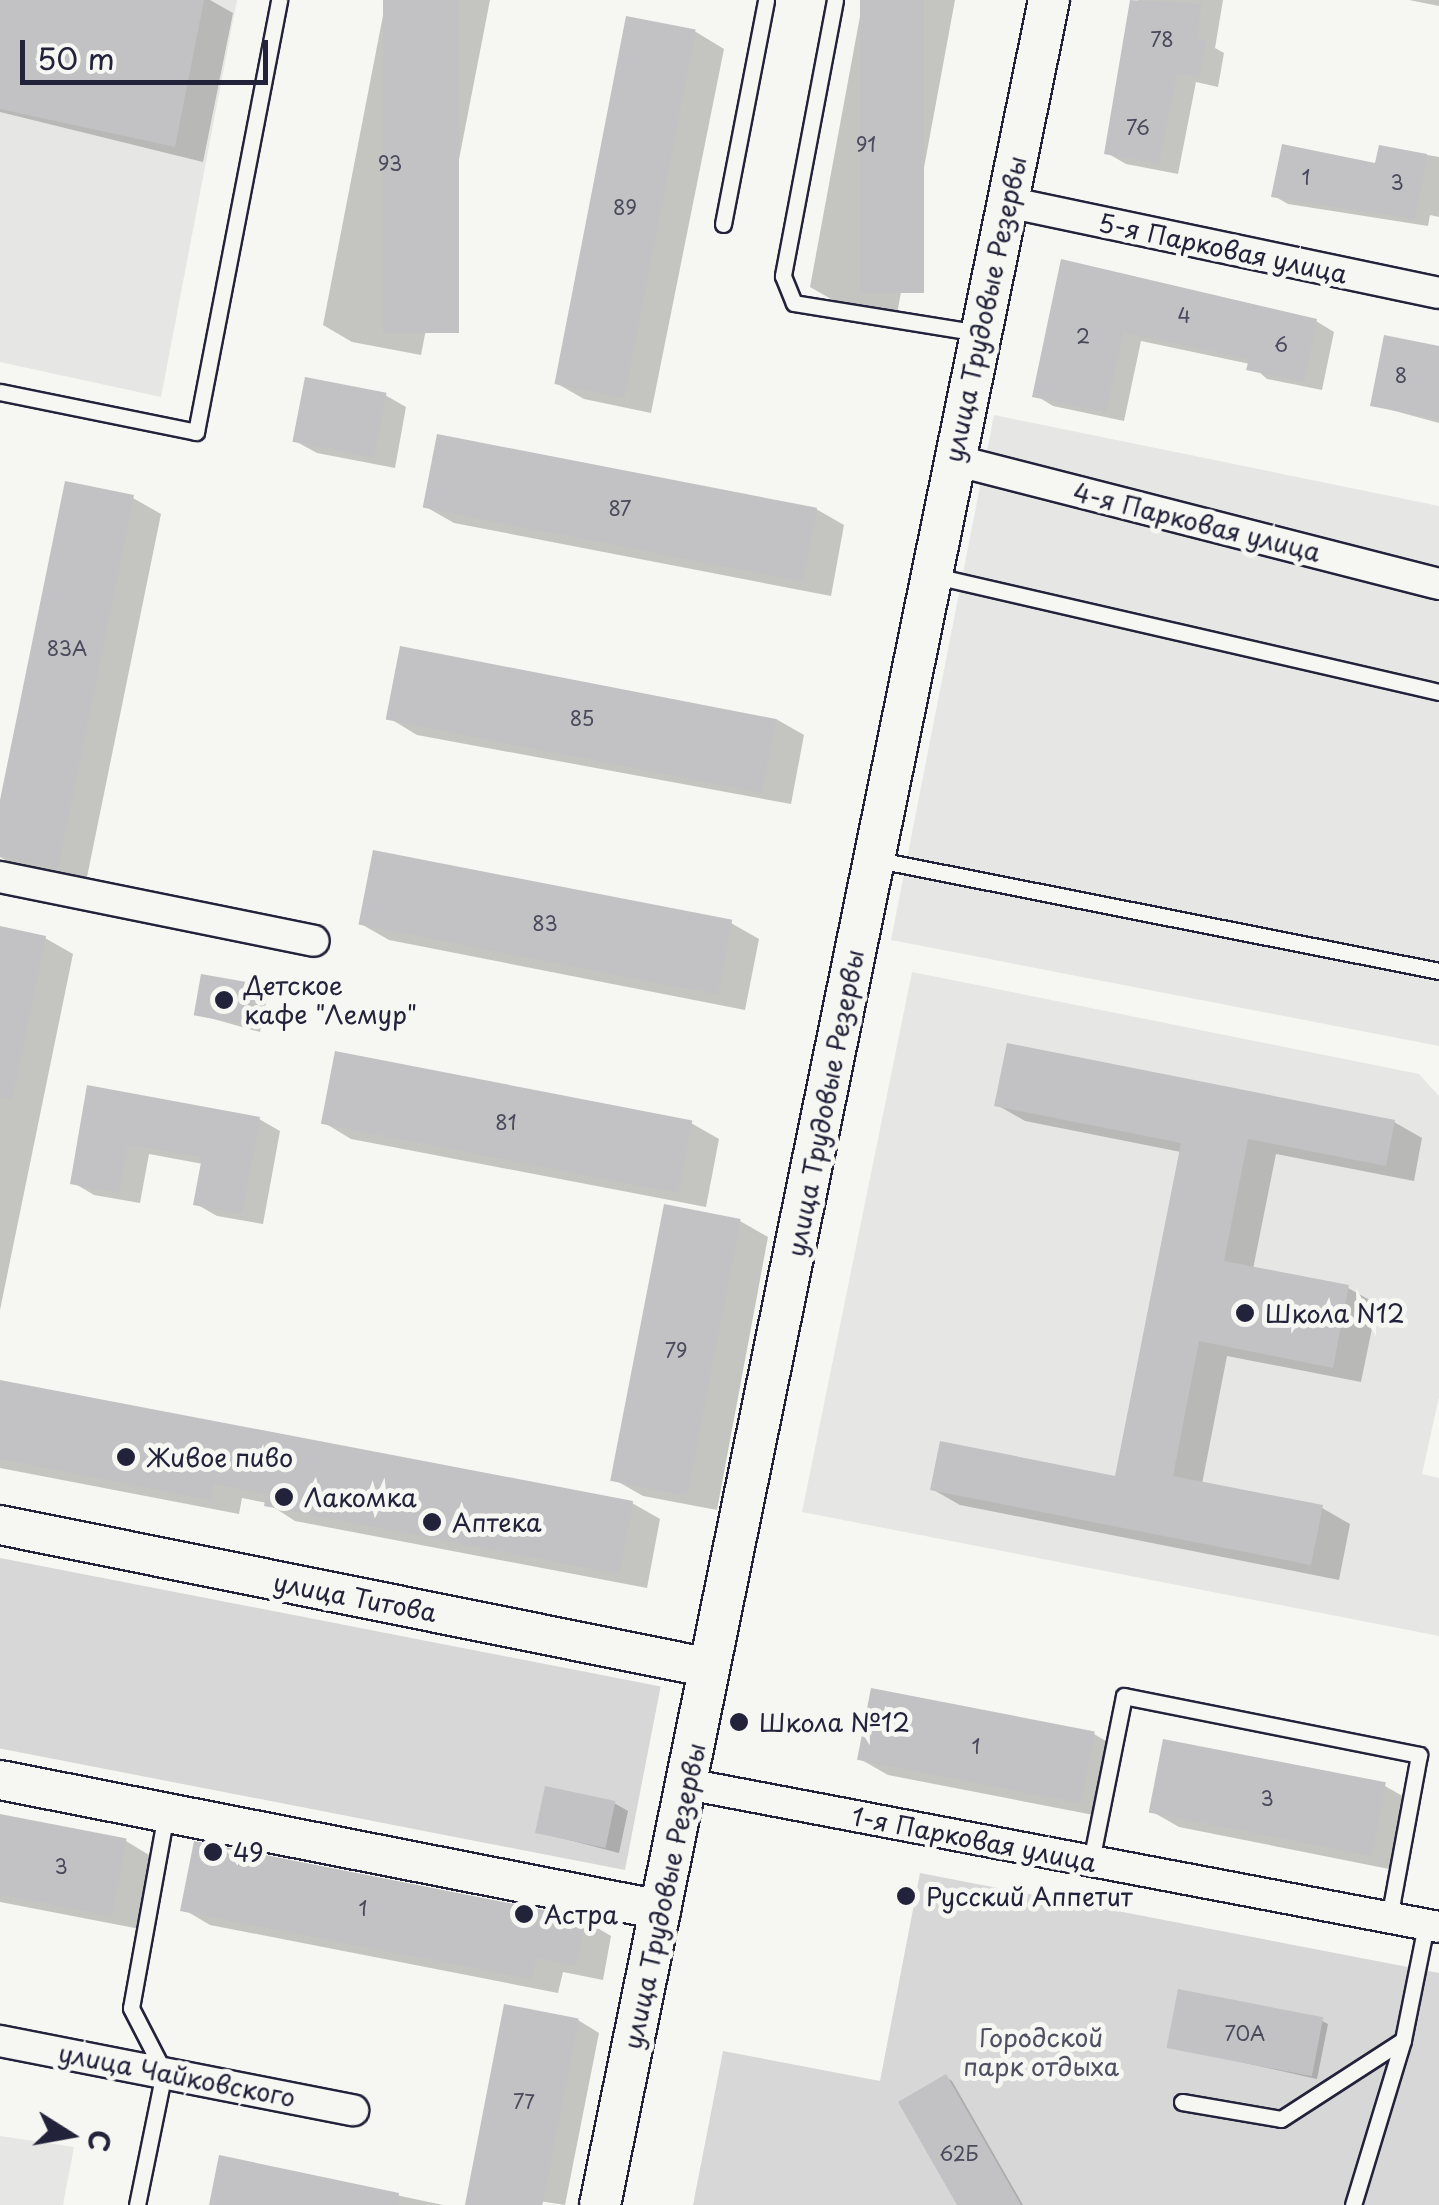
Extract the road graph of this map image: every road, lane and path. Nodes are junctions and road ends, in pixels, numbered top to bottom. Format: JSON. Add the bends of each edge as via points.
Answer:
{"nodes":[{"id":1,"x":279,"y":0,"type":"edge"},
{"id":2,"x":766,"y":0,"type":"edge"},
{"id":3,"x":835,"y":0,"type":"edge"},
{"id":4,"x":1048,"y":0,"type":"edge"},
{"id":5,"x":1007,"y":202,"type":"junction"},
{"id":6,"x":723,"y":224,"type":"dead end"},
{"id":7,"x":1439,"y":293,"type":"edge"},
{"id":8,"x":980,"y":332,"type":"junction"},
{"id":9,"x":0,"y":392,"type":"edge"},
{"id":10,"x":954,"y":460,"type":"junction"},
{"id":11,"x":930,"y":574,"type":"junction"},
{"id":12,"x":1439,"y":584,"type":"edge"},
{"id":13,"x":1439,"y":692,"type":"edge"},
{"id":14,"x":874,"y":859,"type":"junction"},
{"id":15,"x":0,"y":876,"type":"edge"},
{"id":16,"x":314,"y":941,"type":"dead end"},
{"id":17,"x":1439,"y":971,"type":"edge"},
{"id":18,"x":0,"y":1526,"type":"edge"},
{"id":19,"x":710,"y":1668,"type":"junction"},
{"id":20,"x":0,"y":1780,"type":"edge"},
{"id":21,"x":686,"y":1784,"type":"junction"},
{"id":22,"x":166,"y":1813,"type":"junction"},
{"id":23,"x":1090,"y":1861,"type":"junction"},
{"id":24,"x":661,"y":1910,"type":"junction"},
{"id":25,"x":1388,"y":1918,"type":"junction"},
{"id":26,"x":1432,"y":1926,"type":"edge"},
{"id":27,"x":0,"y":2040,"type":"edge"},
{"id":28,"x":1403,"y":2040,"type":"junction"},
{"id":29,"x":164,"y":2072,"type":"junction"},
{"id":30,"x":1182,"y":2102,"type":"dead end"},
{"id":31,"x":354,"y":2110,"type":"dead end"},
{"id":32,"x":137,"y":2205,"type":"edge"},
{"id":33,"x":600,"y":2205,"type":"edge"},
{"id":34,"x":1353,"y":2205,"type":"edge"}],
"edges":[{"from":1,"to":9,"type":"lane","via":[[196,432]]},
{"from":2,"to":6,"type":"lane"},
{"from":3,"to":8,"type":"lane","via":[[782,276],[794,303]]},
{"from":4,"to":5,"type":"main road","name":"улица Трудовые Резервы"},
{"from":5,"to":7,"type":"street","name":"5-я Парковая улица"},
{"from":5,"to":8,"type":"main road","name":"улица Трудовые Резервы"},
{"from":8,"to":10,"type":"main road","name":"улица Трудовые Резервы"},
{"from":10,"to":11,"type":"main road","name":"улица Трудовые Резервы"},
{"from":10,"to":12,"type":"street","name":"4-я Парковая улица"},
{"from":11,"to":13,"type":"lane"},
{"from":11,"to":14,"type":"main road","name":"улица Трудовые Резервы"},
{"from":14,"to":17,"type":"lane"},
{"from":14,"to":19,"type":"main road","name":"улица Трудовые Резервы"},
{"from":15,"to":16,"type":"street"},
{"from":18,"to":19,"type":"street","name":"улица Титова"},
{"from":19,"to":21,"type":"main road","name":"улица Трудовые Резервы"},
{"from":20,"to":22,"type":"street"},
{"from":21,"to":23,"type":"street","name":"1-я Парковая улица"},
{"from":21,"to":24,"type":"main road","name":"улица Трудовые Резервы"},
{"from":22,"to":24,"type":"street"},
{"from":22,"to":29,"type":"lane","via":[[131,2008]]},
{"from":23,"to":25,"type":"street","name":"1-я Парковая улица"},
{"from":23,"to":25,"type":"lane","via":[[1124,1696],[1143,1699],[1419,1755]]},
{"from":24,"to":33,"type":"main road","name":"улица Трудовые Резервы"},
{"from":25,"to":26,"type":"street","name":"1-я Парковая улица"},
{"from":26,"to":28,"type":"lane"},
{"from":27,"to":29,"type":"street","name":"улица Чайковского"},
{"from":28,"to":30,"type":"lane","via":[[1281,2120]]},
{"from":28,"to":34,"type":"lane"},
{"from":29,"to":31,"type":"street","name":"улица Чайковского"},
{"from":29,"to":32,"type":"lane"}]}
